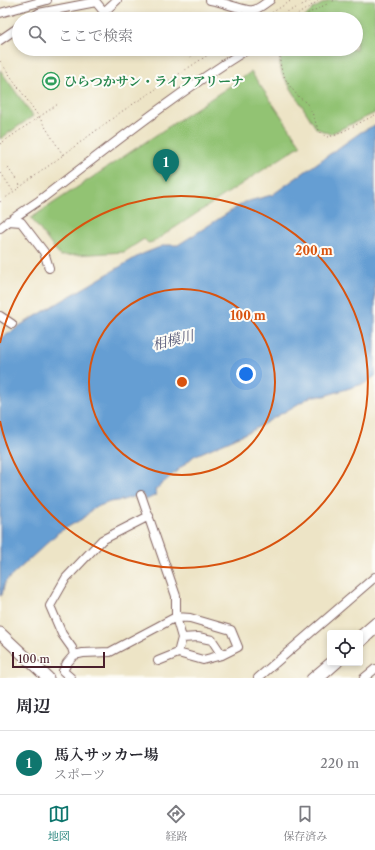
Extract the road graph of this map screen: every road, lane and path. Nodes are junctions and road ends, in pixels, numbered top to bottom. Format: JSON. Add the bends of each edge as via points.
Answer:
{"nodes":[{"id":1,"x":47,"y":0,"type":"edge"},
{"id":2,"x":116,"y":0,"type":"edge"},
{"id":3,"x":210,"y":0,"type":"edge"},
{"id":4,"x":270,"y":0,"type":"edge"},
{"id":5,"x":292,"y":0,"type":"edge"},
{"id":6,"x":312,"y":0,"type":"edge"},
{"id":7,"x":317,"y":0,"type":"edge"},
{"id":8,"x":335,"y":0,"type":"edge"},
{"id":9,"x":15,"y":4,"type":"edge"},
{"id":10,"x":44,"y":12,"type":"edge"},
{"id":11,"x":104,"y":12,"type":"edge"},
{"id":12,"x":104,"y":12,"type":"edge"},
{"id":13,"x":273,"y":12,"type":"edge"},
{"id":14,"x":287,"y":12,"type":"edge"},
{"id":15,"x":302,"y":12,"type":"edge"},
{"id":16,"x":311,"y":12,"type":"edge"},
{"id":17,"x":0,"y":13,"type":"edge"},
{"id":18,"x":12,"y":32,"type":"edge"},
{"id":19,"x":0,"y":40,"type":"edge"},
{"id":20,"x":206,"y":56,"type":"edge"},
{"id":21,"x":237,"y":56,"type":"edge"},
{"id":22,"x":280,"y":56,"type":"edge"},
{"id":23,"x":0,"y":61,"type":"edge"},
{"id":24,"x":58,"y":104,"type":"dead end"},
{"id":25,"x":375,"y":115,"type":"edge"},
{"id":26,"x":39,"y":118,"type":"junction"},
{"id":27,"x":0,"y":144,"type":"edge"},
{"id":28,"x":63,"y":155,"type":"junction"},
{"id":29,"x":8,"y":168,"type":"dead end"},
{"id":30,"x":1,"y":173,"type":"dead end"},
{"id":31,"x":21,"y":186,"type":"junction"},
{"id":32,"x":13,"y":191,"type":"junction"},
{"id":33,"x":0,"y":202,"type":"edge"},
{"id":34,"x":8,"y":222,"type":"junction"},
{"id":35,"x":0,"y":228,"type":"edge"},
{"id":36,"x":49,"y":268,"type":"dead end"},
{"id":37,"x":0,"y":316,"type":"edge"},
{"id":38,"x":12,"y":324,"type":"dead end"},
{"id":39,"x":141,"y":495,"type":"dead end"},
{"id":40,"x":149,"y":516,"type":"junction"},
{"id":41,"x":375,"y":576,"type":"edge"},
{"id":42,"x":176,"y":617,"type":"junction"},
{"id":43,"x":375,"y":622,"type":"edge"},
{"id":44,"x":375,"y":630,"type":"edge"},
{"id":45,"x":363,"y":632,"type":"edge"},
{"id":46,"x":0,"y":633,"type":"edge"},
{"id":47,"x":182,"y":638,"type":"junction"},
{"id":48,"x":363,"y":641,"type":"edge"},
{"id":49,"x":178,"y":653,"type":"junction"},
{"id":50,"x":74,"y":655,"type":"junction"},
{"id":51,"x":222,"y":655,"type":"junction"},
{"id":52,"x":158,"y":661,"type":"dead end"},
{"id":53,"x":327,"y":665,"type":"edge"},
{"id":54,"x":335,"y":666,"type":"edge"},
{"id":55,"x":375,"y":669,"type":"edge"},
{"id":56,"x":48,"y":678,"type":"edge"},
{"id":57,"x":71,"y":678,"type":"edge"},
{"id":58,"x":258,"y":678,"type":"edge"},
{"id":59,"x":311,"y":678,"type":"edge"},
{"id":60,"x":321,"y":678,"type":"edge"},
{"id":61,"x":364,"y":678,"type":"edge"}],
"edges":[{"from":1,"to":9,"type":"street"},
{"from":2,"to":11,"type":"street"},
{"from":3,"to":4,"type":"street","via":[[253,10]]},
{"from":5,"to":13,"type":"path"},
{"from":6,"to":14,"type":"path"},
{"from":7,"to":15,"type":"path"},
{"from":8,"to":16,"type":"path"},
{"from":9,"to":17,"type":"street"},
{"from":10,"to":12,"type":"street","via":[[96,2]]},
{"from":18,"to":19,"type":"street"},
{"from":20,"to":28,"type":"path","via":[[121,112]]},
{"from":21,"to":34,"type":"street"},
{"from":22,"to":25,"type":"path","via":[[281,69],[288,84],[308,105],[321,134],[328,138]]},
{"from":23,"to":26,"type":"path"},
{"from":24,"to":26,"type":"path"},
{"from":26,"to":27,"type":"path"},
{"from":26,"to":28,"type":"path"},
{"from":28,"to":31,"type":"path"},
{"from":29,"to":31,"type":"path"},
{"from":30,"to":32,"type":"path"},
{"from":31,"to":32,"type":"path"},
{"from":32,"to":33,"type":"path"},
{"from":34,"to":35,"type":"street"},
{"from":34,"to":36,"type":"street","via":[[21,222],[44,252]]},
{"from":37,"to":38,"type":"street"},
{"from":39,"to":40,"type":"street"},
{"from":40,"to":42,"type":"street","via":[[176,596]]},
{"from":40,"to":50,"type":"street","via":[[102,540],[66,578],[50,606]]},
{"from":41,"to":58,"type":"street"},
{"from":42,"to":47,"type":"street"},
{"from":42,"to":50,"type":"street","via":[[110,652]]},
{"from":42,"to":51,"type":"street","via":[[190,618],[231,630],[238,647]]},
{"from":43,"to":45,"type":"street"},
{"from":44,"to":48,"type":"street"},
{"from":46,"to":56,"type":"highway"},
{"from":47,"to":49,"type":"street"},
{"from":47,"to":51,"type":"street","via":[[198,636],[212,640]]},
{"from":49,"to":51,"type":"street","via":[[203,660]]},
{"from":49,"to":52,"type":"street"},
{"from":50,"to":57,"type":"street","via":[[63,671]]},
{"from":53,"to":59,"type":"street"},
{"from":54,"to":60,"type":"street"},
{"from":55,"to":61,"type":"street"}]}
